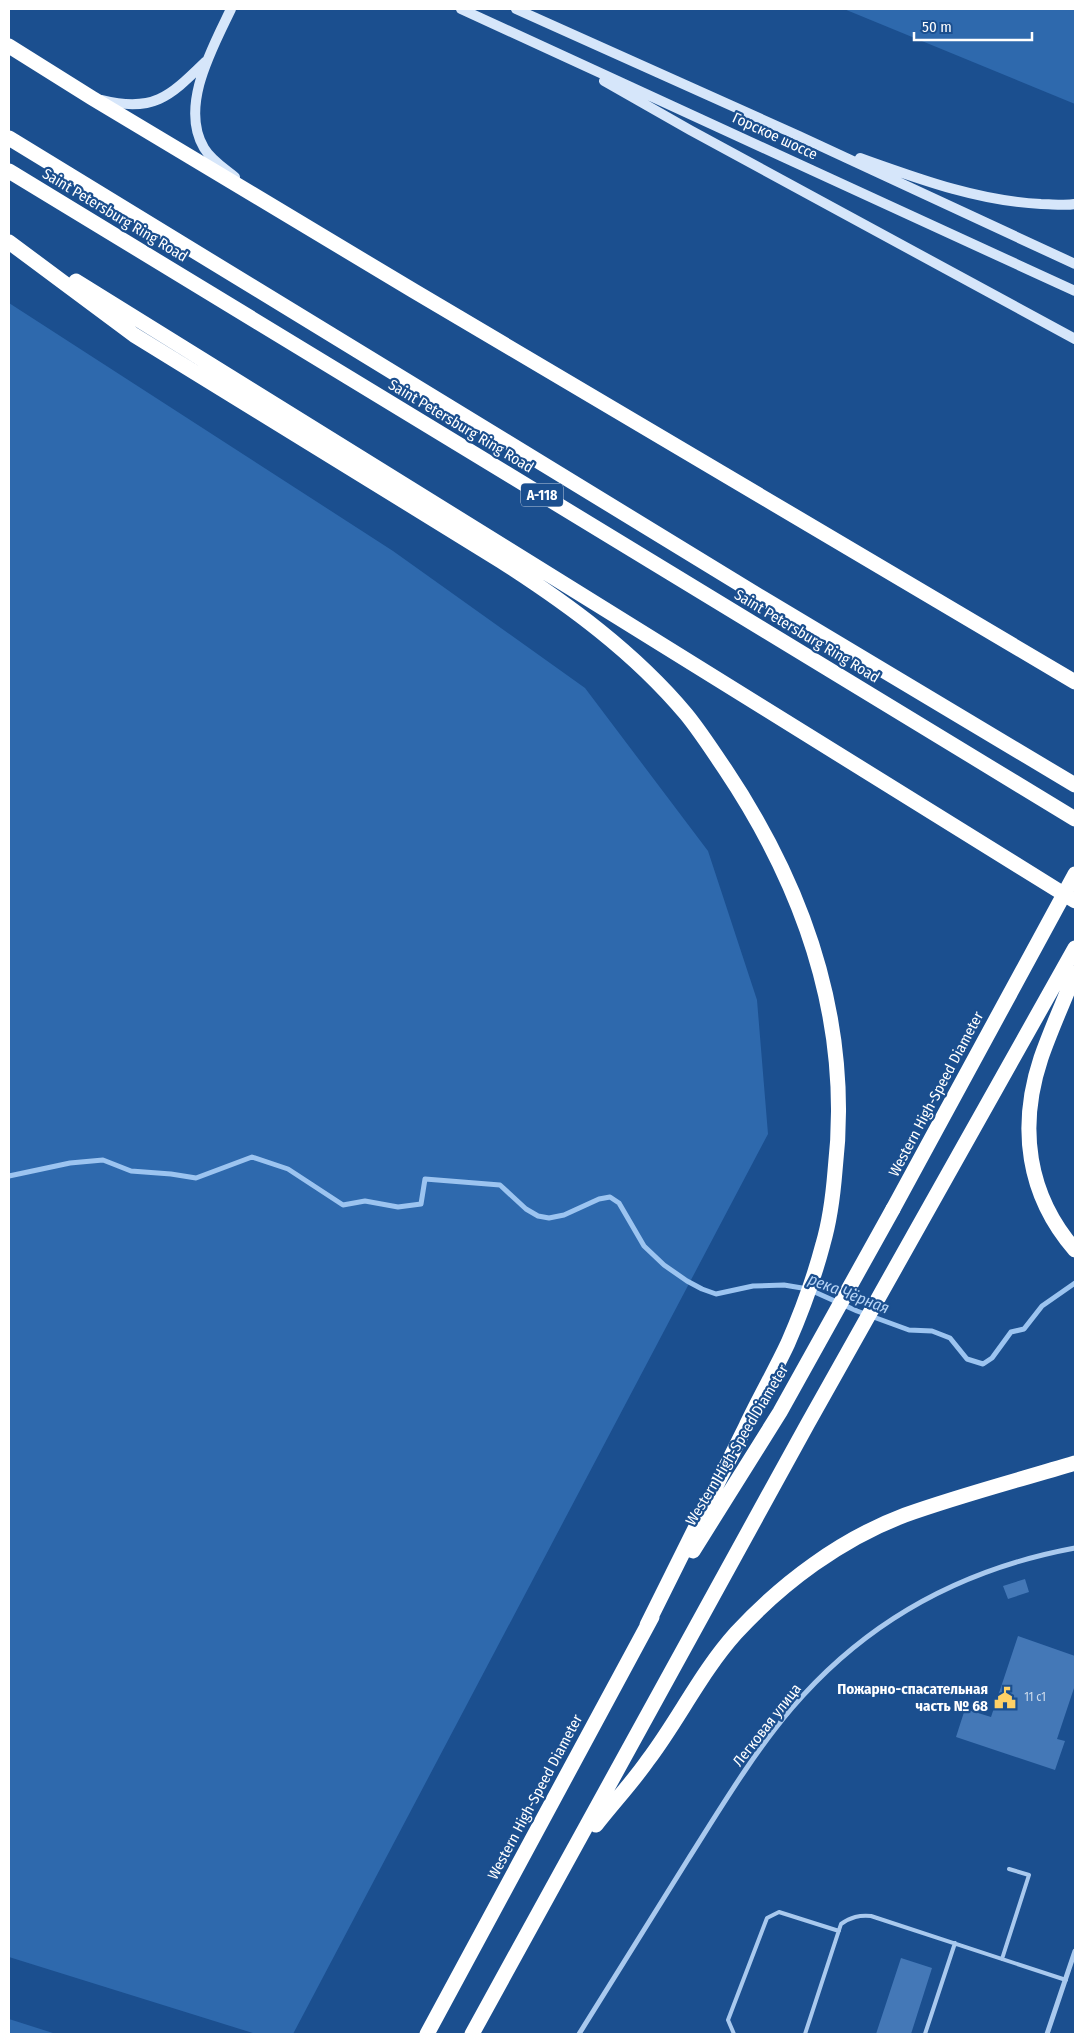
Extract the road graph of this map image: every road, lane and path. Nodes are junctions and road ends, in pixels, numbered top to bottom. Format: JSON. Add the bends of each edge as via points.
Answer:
{"nodes":[{"id":1,"x":231,"y":9,"type":"edge"},
{"id":2,"x":461,"y":9,"type":"edge"},
{"id":3,"x":516,"y":9,"type":"edge"},
{"id":4,"x":9,"y":46,"type":"edge"},
{"id":5,"x":553,"y":52,"type":"junction"},
{"id":6,"x":206,"y":62,"type":"junction"},
{"id":7,"x":92,"y":98,"type":"junction"},
{"id":8,"x":799,"y":136,"type":"junction"},
{"id":9,"x":9,"y":138,"type":"edge"},
{"id":10,"x":9,"y":171,"type":"edge"},
{"id":11,"x":261,"y":198,"type":"junction"},
{"id":12,"x":1075,"y":204,"type":"edge"},
{"id":13,"x":9,"y":241,"type":"edge"},
{"id":14,"x":1075,"y":264,"type":"edge"},
{"id":15,"x":1075,"y":292,"type":"edge"},
{"id":16,"x":1075,"y":339,"type":"edge"},
{"id":17,"x":1075,"y":682,"type":"edge"},
{"id":18,"x":1075,"y":785,"type":"edge"},
{"id":19,"x":1075,"y":819,"type":"edge"},
{"id":20,"x":1075,"y":874,"type":"edge"},
{"id":21,"x":1075,"y":901,"type":"edge"},
{"id":22,"x":1075,"y":948,"type":"edge"},
{"id":23,"x":1075,"y":973,"type":"edge"},
{"id":24,"x":1075,"y":1250,"type":"edge"},
{"id":25,"x":1075,"y":1463,"type":"edge"},
{"id":26,"x":1075,"y":1548,"type":"edge"},
{"id":27,"x":647,"y":1625,"type":"junction"},
{"id":28,"x":571,"y":1855,"type":"junction"},
{"id":29,"x":1009,"y":1869,"type":"dead end"},
{"id":30,"x":839,"y":1931,"type":"junction"},
{"id":31,"x":955,"y":1943,"type":"junction"},
{"id":32,"x":1075,"y":1951,"type":"edge"},
{"id":33,"x":1002,"y":1959,"type":"junction"},
{"id":34,"x":1066,"y":1980,"type":"junction"},
{"id":35,"x":428,"y":2034,"type":"edge"},
{"id":36,"x":472,"y":2034,"type":"edge"},
{"id":37,"x":580,"y":2034,"type":"edge"},
{"id":38,"x":734,"y":2034,"type":"edge"},
{"id":39,"x":805,"y":2034,"type":"edge"},
{"id":40,"x":925,"y":2034,"type":"edge"},
{"id":41,"x":1047,"y":2034,"type":"edge"}],
"edges":[{"from":1,"to":6,"type":"main road"},
{"from":2,"to":5,"type":"main road","name":"Горское шоссе"},
{"from":3,"to":8,"type":"main road","name":"Горское шоссе"},
{"from":4,"to":7,"type":"highway"},
{"from":5,"to":15,"type":"main road","name":"Горское шоссе"},
{"from":5,"to":16,"type":"main road"},
{"from":6,"to":7,"type":"main road","via":[[163,98],[143,105],[121,105]]},
{"from":6,"to":11,"type":"main road","via":[[197,96],[195,124],[204,147]]},
{"from":7,"to":11,"type":"highway"},
{"from":8,"to":12,"type":"main road","via":[[937,185],[1026,203]]},
{"from":8,"to":14,"type":"main road","name":"Горское шоссе"},
{"from":9,"to":18,"type":"highway","name":"Saint Petersburg Ring Road","number":"А-118"},
{"from":10,"to":19,"type":"highway","name":"Saint Petersburg Ring Road","number":"А-118"},
{"from":11,"to":17,"type":"highway"},
{"from":13,"to":21,"type":"highway"},
{"from":13,"to":27,"type":"highway","via":[[134,336],[501,561],[598,630],[661,687],[705,739],[756,818],[797,904],[815,949],[827,999],[838,1072],[840,1133],[824,1243],[787,1344]]},
{"from":20,"to":27,"type":"highway","name":"Western High-Speed Diameter","bridge":true,"via":[[780,1412]]},
{"from":22,"to":28,"type":"highway","via":[[807,1425]]},
{"from":23,"to":24,"type":"highway","via":[[1041,1058],[1029,1128],[1037,1186],[1048,1212]]},
{"from":25,"to":28,"type":"highway","via":[[904,1516],[827,1555],[802,1573],[770,1598],[721,1652],[648,1760]]},
{"from":26,"to":37,"type":"street","name":"Легковая улица","via":[[1027,1558],[970,1577],[916,1604],[877,1629],[817,1681],[767,1740],[723,1804]]},
{"from":27,"to":35,"type":"highway","name":"Western High-Speed Diameter"},
{"from":28,"to":36,"type":"highway"},
{"from":29,"to":33,"type":"lane","via":[[1029,1876]]},
{"from":30,"to":31,"type":"lane","via":[[850,1918],[871,1916]]},
{"from":30,"to":38,"type":"lane","via":[[779,1912],[767,1918],[728,2020]]},
{"from":30,"to":39,"type":"lane"},
{"from":31,"to":33,"type":"lane"},
{"from":31,"to":40,"type":"lane"},
{"from":32,"to":34,"type":"street"},
{"from":33,"to":34,"type":"lane"},
{"from":34,"to":41,"type":"street"}]}
